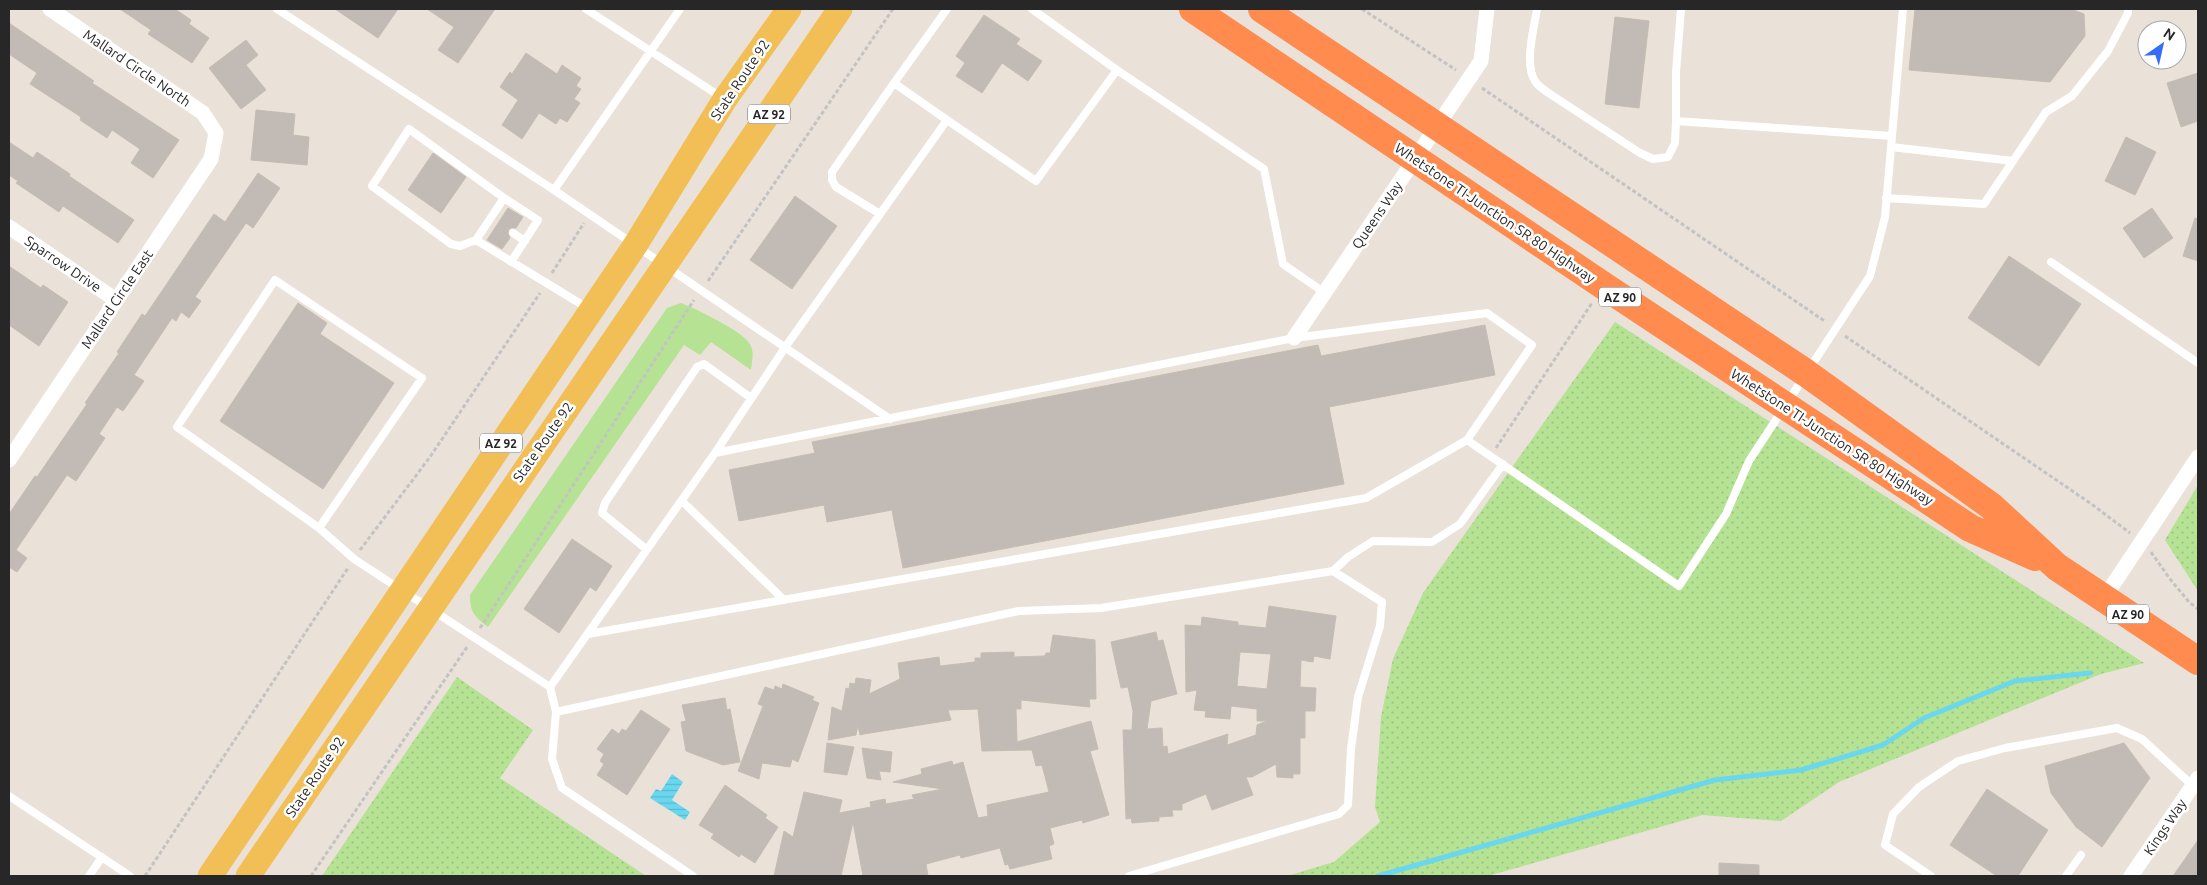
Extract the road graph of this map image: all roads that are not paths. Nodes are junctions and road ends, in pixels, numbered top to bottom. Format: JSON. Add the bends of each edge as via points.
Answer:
{"nodes":[{"id":1,"x":50,"y":9,"type":"edge"},
{"id":2,"x":277,"y":9,"type":"edge"},
{"id":3,"x":586,"y":9,"type":"edge"},
{"id":4,"x":680,"y":9,"type":"edge"},
{"id":5,"x":789,"y":9,"type":"edge"},
{"id":6,"x":840,"y":9,"type":"edge"},
{"id":7,"x":947,"y":9,"type":"edge"},
{"id":8,"x":1032,"y":9,"type":"edge"},
{"id":9,"x":1193,"y":9,"type":"edge"},
{"id":10,"x":1262,"y":9,"type":"edge"},
{"id":11,"x":1487,"y":9,"type":"edge"},
{"id":12,"x":1537,"y":9,"type":"edge"},
{"id":13,"x":1681,"y":9,"type":"edge"},
{"id":14,"x":1903,"y":9,"type":"edge"},
{"id":15,"x":2128,"y":9,"type":"edge"},
{"id":16,"x":650,"y":52,"type":"junction"},
{"id":17,"x":1117,"y":70,"type":"junction"},
{"id":18,"x":894,"y":83,"type":"junction"},
{"id":19,"x":725,"y":99,"type":"junction"},
{"id":20,"x":947,"y":120,"type":"junction"},
{"id":21,"x":1676,"y":121,"type":"junction"},
{"id":22,"x":1438,"y":125,"type":"junction"},
{"id":23,"x":216,"y":134,"type":"joint"},
{"id":24,"x":1892,"y":136,"type":"junction"},
{"id":25,"x":1891,"y":147,"type":"junction"},
{"id":26,"x":1414,"y":159,"type":"junction"},
{"id":27,"x":2013,"y":161,"type":"junction"},
{"id":28,"x":554,"y":190,"type":"junction"},
{"id":29,"x":504,"y":198,"type":"junction"},
{"id":30,"x":1886,"y":198,"type":"junction"},
{"id":31,"x":880,"y":214,"type":"junction"},
{"id":32,"x":491,"y":218,"type":"junction"},
{"id":33,"x":498,"y":224,"type":"dead end"},
{"id":34,"x":9,"y":228,"type":"edge"},
{"id":35,"x":513,"y":233,"type":"dead end"},
{"id":36,"x":476,"y":240,"type":"junction"},
{"id":37,"x":525,"y":240,"type":"junction"},
{"id":38,"x":636,"y":244,"type":"junction"},
{"id":39,"x":511,"y":262,"type":"junction"},
{"id":40,"x":2050,"y":262,"type":"dead end"},
{"id":41,"x":666,"y":264,"type":"junction"},
{"id":42,"x":1325,"y":293,"type":"junction"},
{"id":43,"x":116,"y":300,"type":"junction"},
{"id":44,"x":591,"y":310,"type":"junction"},
{"id":45,"x":1294,"y":338,"type":"junction"},
{"id":46,"x":786,"y":346,"type":"junction"},
{"id":47,"x":2198,"y":363,"type":"edge"},
{"id":48,"x":1806,"y":373,"type":"junction"},
{"id":49,"x":751,"y":398,"type":"junction"},
{"id":50,"x":1785,"y":406,"type":"junction"},
{"id":51,"x":890,"y":419,"type":"junction"},
{"id":52,"x":1467,"y":440,"type":"junction"},
{"id":53,"x":715,"y":453,"type":"junction"},
{"id":54,"x":2198,"y":457,"type":"edge"},
{"id":55,"x":9,"y":460,"type":"edge"},
{"id":56,"x":1503,"y":464,"type":"junction"},
{"id":57,"x":682,"y":501,"type":"junction"},
{"id":58,"x":319,"y":528,"type":"junction"},
{"id":59,"x":646,"y":549,"type":"junction"},
{"id":60,"x":2057,"y":567,"type":"junction"},
{"id":61,"x":1333,"y":571,"type":"junction"},
{"id":62,"x":403,"y":590,"type":"junction"},
{"id":63,"x":2104,"y":598,"type":"junction"},
{"id":64,"x":784,"y":600,"type":"junction"},
{"id":65,"x":429,"y":606,"type":"junction"},
{"id":66,"x":588,"y":634,"type":"junction"},
{"id":67,"x":2198,"y":661,"type":"edge"},
{"id":68,"x":550,"y":687,"type":"junction"},
{"id":69,"x":556,"y":712,"type":"junction"},
{"id":70,"x":2196,"y":782,"type":"edge"},
{"id":71,"x":9,"y":796,"type":"edge"},
{"id":72,"x":2081,"y":855,"type":"dead end"},
{"id":73,"x":102,"y":857,"type":"junction"},
{"id":74,"x":89,"y":876,"type":"edge"},
{"id":75,"x":130,"y":876,"type":"edge"},
{"id":76,"x":210,"y":876,"type":"edge"},
{"id":77,"x":248,"y":876,"type":"edge"},
{"id":78,"x":693,"y":876,"type":"edge"},
{"id":79,"x":1129,"y":876,"type":"edge"},
{"id":80,"x":1931,"y":876,"type":"edge"},
{"id":81,"x":2066,"y":876,"type":"edge"},
{"id":82,"x":2131,"y":876,"type":"edge"}],
"edges":[{"from":1,"to":23,"type":"street","name":"Mallard Circle North","via":[[203,113]]},
{"from":2,"to":28,"type":"lane"},
{"from":3,"to":16,"type":"lane"},
{"from":4,"to":16,"type":"lane"},
{"from":5,"to":19,"type":"main road","name":"State Route 92","number":"AZ 92"},
{"from":6,"to":41,"type":"main road","name":"State Route 92","number":"AZ 92"},
{"from":7,"to":18,"type":"lane"},
{"from":8,"to":17,"type":"lane"},
{"from":9,"to":26,"type":"highway","name":"Whetstone TI-Junction SR 80 Highway","number":"AZ 90"},
{"from":10,"to":22,"type":"highway","name":"Whetstone TI-Junction SR 80 Highway","number":"AZ 90"},
{"from":11,"to":22,"type":"street","name":"Queens Way","via":[[1481,61]]},
{"from":12,"to":21,"type":"lane","via":[[1530,66],[1535,81],[1547,92],[1653,159],[1668,157],[1675,143]]},
{"from":13,"to":21,"type":"lane"},
{"from":14,"to":24,"type":"lane"},
{"from":15,"to":27,"type":"lane","via":[[2108,50],[2072,96],[2046,112]]},
{"from":16,"to":19,"type":"lane"},
{"from":16,"to":28,"type":"lane"},
{"from":17,"to":20,"type":"lane","via":[[1036,181]]},
{"from":17,"to":42,"type":"lane","via":[[1264,169],[1283,264]]},
{"from":18,"to":20,"type":"lane"},
{"from":18,"to":31,"type":"lane","via":[[832,172],[836,187]]},
{"from":19,"to":38,"type":"main road","name":"State Route 92","number":"AZ 92"},
{"from":20,"to":31,"type":"lane"},
{"from":21,"to":24,"type":"lane"},
{"from":22,"to":26,"type":"street","name":"Queens Way"},
{"from":22,"to":48,"type":"highway","name":"Whetstone TI-Junction SR 80 Highway","number":"AZ 90"},
{"from":23,"to":43,"type":"street","name":"Mallard Circle East","via":[[211,159]]},
{"from":24,"to":25,"type":"lane"},
{"from":25,"to":27,"type":"lane"},
{"from":25,"to":30,"type":"lane"},
{"from":26,"to":42,"type":"street","name":"Queens Way"},
{"from":26,"to":50,"type":"highway","name":"Whetstone TI-Junction SR 80 Highway","number":"AZ 90"},
{"from":27,"to":30,"type":"lane","via":[[1984,204]]},
{"from":28,"to":38,"type":"lane"},
{"from":29,"to":32,"type":"lane"},
{"from":29,"to":36,"type":"lane","via":[[409,129],[372,186],[451,244],[460,246]]},
{"from":29,"to":37,"type":"lane","via":[[538,220]]},
{"from":30,"to":48,"type":"lane","via":[[1885,217],[1870,276]]},
{"from":31,"to":46,"type":"lane"},
{"from":32,"to":33,"type":"lane"},
{"from":32,"to":36,"type":"lane"},
{"from":34,"to":43,"type":"street","name":"Sparrow Drive"},
{"from":35,"to":37,"type":"lane"},
{"from":36,"to":39,"type":"lane"},
{"from":37,"to":39,"type":"lane"},
{"from":38,"to":41,"type":"lane"},
{"from":38,"to":44,"type":"main road","name":"State Route 92","number":"AZ 92"},
{"from":39,"to":44,"type":"lane"},
{"from":40,"to":47,"type":"lane"},
{"from":41,"to":46,"type":"lane"},
{"from":41,"to":65,"type":"main road","name":"State Route 92","number":"AZ 92"},
{"from":42,"to":45,"type":"street","name":"Queens Way"},
{"from":43,"to":55,"type":"street","name":"Mallard Circle East"},
{"from":44,"to":62,"type":"main road","name":"State Route 92","number":"AZ 92"},
{"from":45,"to":51,"type":"lane"},
{"from":45,"to":52,"type":"lane","via":[[1487,313],[1532,345]]},
{"from":46,"to":49,"type":"lane"},
{"from":46,"to":51,"type":"lane"},
{"from":48,"to":50,"type":"lane"},
{"from":48,"to":60,"type":"highway","name":"Whetstone TI-Junction SR 80 Highway","number":"AZ 90","via":[[1991,506]]},
{"from":49,"to":53,"type":"lane"},
{"from":49,"to":59,"type":"lane","via":[[704,364],[697,367],[605,503],[602,513]]},
{"from":50,"to":56,"type":"lane","via":[[1749,461],[1726,514],[1679,586]]},
{"from":50,"to":60,"type":"highway","name":"Whetstone TI-Junction SR 80 Highway","number":"AZ 90","via":[[1970,528]]},
{"from":51,"to":53,"type":"lane"},
{"from":52,"to":56,"type":"lane"},
{"from":52,"to":64,"type":"lane","via":[[1366,498]]},
{"from":53,"to":57,"type":"lane"},
{"from":54,"to":63,"type":"street"},
{"from":56,"to":61,"type":"lane","via":[[1460,524],[1432,542],[1373,541]]},
{"from":57,"to":59,"type":"lane"},
{"from":57,"to":64,"type":"lane"},
{"from":58,"to":58,"type":"lane","via":[[177,427],[275,280],[422,378]]},
{"from":58,"to":62,"type":"lane","via":[[354,559]]},
{"from":59,"to":66,"type":"lane"},
{"from":60,"to":63,"type":"highway","name":"Whetstone TI-Junction SR 80 Highway","number":"AZ 90"},
{"from":61,"to":69,"type":"lane","via":[[1101,608],[1020,611]]},
{"from":61,"to":79,"type":"lane","via":[[1382,602],[1380,626],[1358,697],[1348,805],[1339,814]]},
{"from":62,"to":65,"type":"lane"},
{"from":62,"to":76,"type":"main road","name":"State Route 92","number":"AZ 92"},
{"from":63,"to":67,"type":"highway","name":"Whetstone TI-Junction SR 80 Highway","number":"AZ 90"},
{"from":64,"to":66,"type":"lane"},
{"from":65,"to":68,"type":"lane"},
{"from":65,"to":77,"type":"main road","name":"State Route 92","number":"AZ 92"},
{"from":66,"to":68,"type":"lane"},
{"from":68,"to":69,"type":"lane"},
{"from":69,"to":78,"type":"lane","via":[[552,759],[562,788]]},
{"from":70,"to":80,"type":"lane","via":[[2142,738],[2118,728],[2005,748],[1958,761],[1920,787],[1893,814],[1885,845]]},
{"from":70,"to":82,"type":"street","name":"Kings Way"},
{"from":71,"to":73,"type":"lane"},
{"from":72,"to":81,"type":"lane"},
{"from":73,"to":74,"type":"lane"},
{"from":73,"to":75,"type":"lane"}]}
